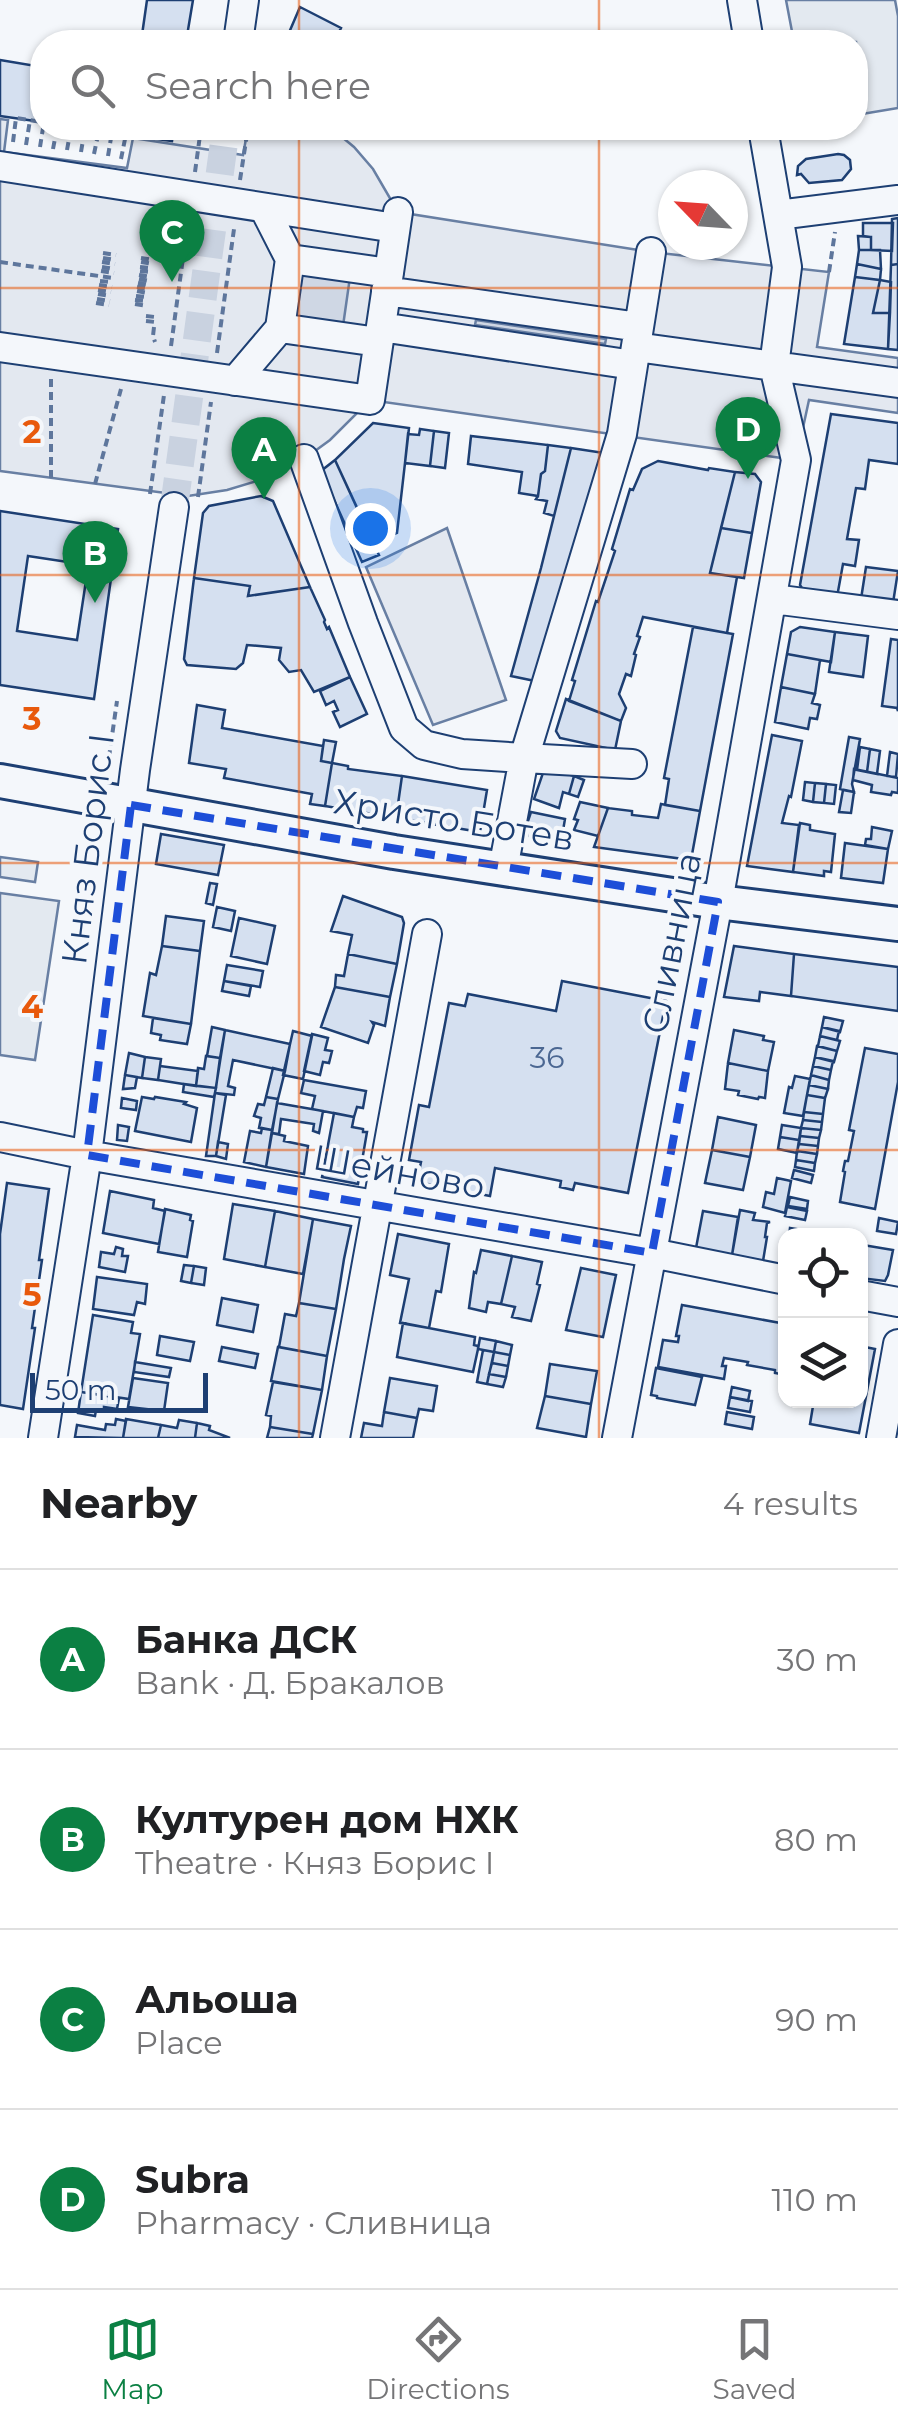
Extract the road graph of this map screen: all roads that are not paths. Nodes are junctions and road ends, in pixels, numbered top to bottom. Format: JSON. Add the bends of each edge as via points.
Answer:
{"nodes":[{"id":1,"x":244,"y":0,"type":"edge"},
{"id":2,"x":742,"y":0,"type":"edge"},
{"id":3,"x":240,"y":30,"type":"edge"},
{"id":4,"x":747,"y":30,"type":"edge"},
{"id":5,"x":765,"y":140,"type":"edge"},
{"id":6,"x":12,"y":158,"type":"edge"},
{"id":7,"x":898,"y":200,"type":"edge"},
{"id":8,"x":776,"y":205,"type":"junction"},
{"id":9,"x":251,"y":206,"type":"junction"},
{"id":10,"x":651,"y":252,"type":"dead end"},
{"id":11,"x":290,"y":258,"type":"junction"},
{"id":12,"x":387,"y":282,"type":"junction"},
{"id":13,"x":280,"y":328,"type":"junction"},
{"id":14,"x":380,"y":334,"type":"junction"},
{"id":15,"x":636,"y":346,"type":"junction"},
{"id":16,"x":0,"y":347,"type":"edge"},
{"id":17,"x":774,"y":366,"type":"junction"},
{"id":18,"x":224,"y":379,"type":"junction"},
{"id":19,"x":898,"y":383,"type":"edge"},
{"id":20,"x":304,"y":459,"type":"dead end"},
{"id":21,"x":174,"y":498,"type":"tunnel mouth"},
{"id":22,"x":773,"y":599,"type":"junction"},
{"id":23,"x":898,"y":614,"type":"edge"},
{"id":24,"x":524,"y":758,"type":"junction"},
{"id":25,"x":632,"y":764,"type":"dead end"},
{"id":26,"x":0,"y":781,"type":"edge"},
{"id":27,"x":132,"y":805,"type":"junction"},
{"id":28,"x":503,"y":869,"type":"junction"},
{"id":29,"x":718,"y":902,"type":"junction"},
{"id":30,"x":898,"y":924,"type":"edge"},
{"id":31,"x":427,"y":934,"type":"dead end"},
{"id":32,"x":0,"y":1137,"type":"edge"},
{"id":33,"x":86,"y":1155,"type":"junction"},
{"id":34,"x":377,"y":1206,"type":"junction"},
{"id":35,"x":652,"y":1253,"type":"junction"},
{"id":36,"x":778,"y":1278,"type":"edge"},
{"id":37,"x":868,"y":1296,"type":"edge"},
{"id":38,"x":898,"y":1302,"type":"edge"},
{"id":39,"x":898,"y":1344,"type":"edge"},
{"id":40,"x":43,"y":1438,"type":"edge"},
{"id":41,"x":334,"y":1438,"type":"edge"},
{"id":42,"x":617,"y":1438,"type":"edge"},
{"id":43,"x":880,"y":1438,"type":"edge"}],
"edges":[{"from":1,"to":3,"type":"street"},
{"from":2,"to":4,"type":"street"},
{"from":5,"to":8,"type":"street"},
{"from":6,"to":9,"type":"street"},
{"from":7,"to":8,"type":"street"},
{"from":8,"to":17,"type":"street","via":[[787,267]]},
{"from":9,"to":11,"type":"street"},
{"from":9,"to":12,"type":"street","via":[[396,220]]},
{"from":10,"to":15,"type":"street"},
{"from":11,"to":12,"type":"street"},
{"from":11,"to":13,"type":"street"},
{"from":12,"to":14,"type":"street"},
{"from":12,"to":15,"type":"street"},
{"from":13,"to":14,"type":"street"},
{"from":13,"to":18,"type":"street"},
{"from":14,"to":15,"type":"street"},
{"from":14,"to":18,"type":"street","via":[[370,400]]},
{"from":15,"to":17,"type":"street"},
{"from":15,"to":24,"type":"street","via":[[622,434]]},
{"from":16,"to":18,"type":"street"},
{"from":17,"to":19,"type":"street"},
{"from":17,"to":22,"type":"street","name":"Сливница","via":[[796,460]]},
{"from":20,"to":24,"type":"street","via":[[404,728],[443,750]]},
{"from":21,"to":27,"type":"street","name":"Княз Борис I"},
{"from":22,"to":23,"type":"street"},
{"from":22,"to":29,"type":"street","name":"Сливница"},
{"from":24,"to":25,"type":"street"},
{"from":24,"to":28,"type":"street"},
{"from":26,"to":27,"type":"main road","name":"Христо Ботев"},
{"from":27,"to":28,"type":"main road","name":"Христо Ботев"},
{"from":27,"to":33,"type":"street","name":"Княз Борис I"},
{"from":28,"to":29,"type":"main road","name":"Христо Ботев"},
{"from":29,"to":30,"type":"main road","name":"Христо Ботев"},
{"from":29,"to":35,"type":"street","name":"Сливница"},
{"from":31,"to":34,"type":"street"},
{"from":32,"to":33,"type":"street","name":"Шейново"},
{"from":33,"to":34,"type":"street","name":"Шейново"},
{"from":33,"to":40,"type":"street","name":"Княз Борис I"},
{"from":34,"to":35,"type":"street","name":"Шейново"},
{"from":34,"to":41,"type":"street"},
{"from":35,"to":36,"type":"street","name":"Шейново"},
{"from":35,"to":42,"type":"street","name":"Сливница"},
{"from":37,"to":38,"type":"street"},
{"from":39,"to":43,"type":"street"}]}
